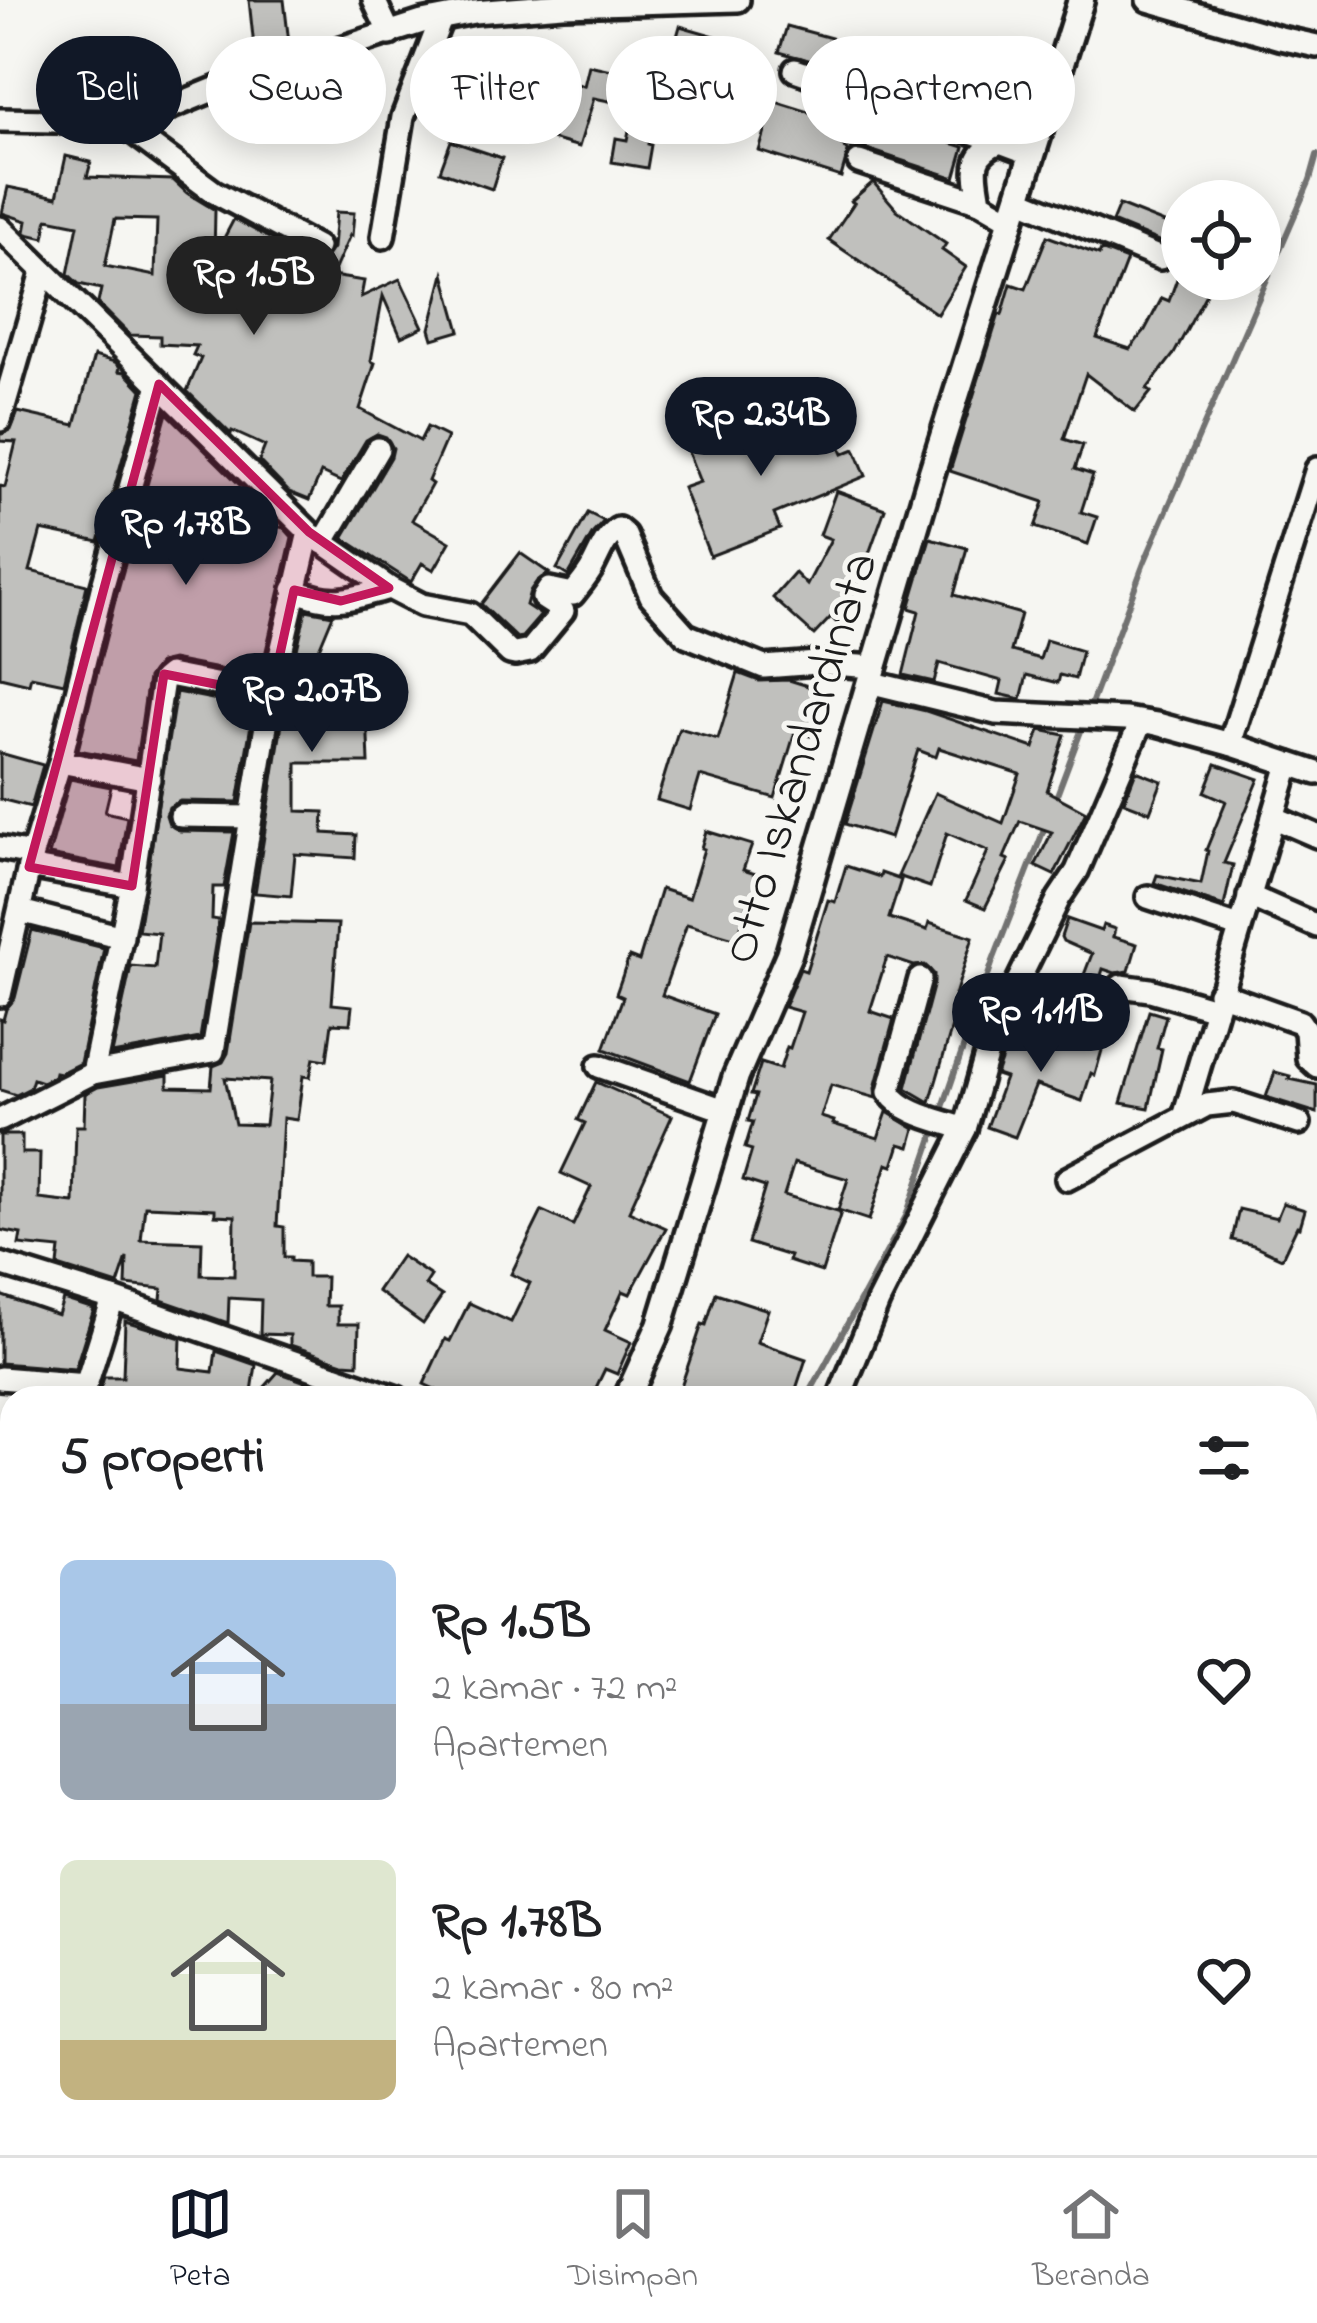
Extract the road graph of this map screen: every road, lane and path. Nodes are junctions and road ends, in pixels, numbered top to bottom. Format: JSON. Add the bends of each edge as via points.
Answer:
{"nodes":[{"id":1,"x":374,"y":0,"type":"edge"},
{"id":2,"x":738,"y":0,"type":"edge"},
{"id":3,"x":1081,"y":0,"type":"edge"},
{"id":4,"x":1148,"y":0,"type":"edge"},
{"id":5,"x":441,"y":19,"type":"junction"},
{"id":6,"x":390,"y":34,"type":"junction"},
{"id":7,"x":1317,"y":46,"type":"edge"},
{"id":8,"x":795,"y":70,"type":"dead end"},
{"id":9,"x":801,"y":72,"type":"edge"},
{"id":10,"x":182,"y":104,"type":"edge"},
{"id":11,"x":0,"y":120,"type":"edge"},
{"id":12,"x":36,"y":121,"type":"edge"},
{"id":13,"x":149,"y":144,"type":"edge"},
{"id":14,"x":995,"y":144,"type":"edge"},
{"id":15,"x":1005,"y":144,"type":"edge"},
{"id":16,"x":1032,"y":154,"type":"junction"},
{"id":17,"x":859,"y":162,"type":"dead end"},
{"id":18,"x":980,"y":202,"type":"junction"},
{"id":19,"x":1014,"y":210,"type":"junction"},
{"id":20,"x":0,"y":227,"type":"edge"},
{"id":21,"x":383,"y":237,"type":"dead end"},
{"id":22,"x":317,"y":247,"type":"dead end"},
{"id":23,"x":1160,"y":258,"type":"dead end"},
{"id":24,"x":43,"y":272,"type":"junction"},
{"id":25,"x":159,"y":384,"type":"junction"},
{"id":26,"x":0,"y":420,"type":"edge"},
{"id":27,"x":378,"y":449,"type":"dead end"},
{"id":28,"x":1317,"y":469,"type":"edge"},
{"id":29,"x":316,"y":537,"type":"junction"},
{"id":30,"x":389,"y":587,"type":"junction"},
{"id":31,"x":294,"y":590,"type":"junction"},
{"id":32,"x":872,"y":674,"type":"junction"},
{"id":33,"x":271,"y":695,"type":"junction"},
{"id":34,"x":1134,"y":720,"type":"junction"},
{"id":35,"x":1230,"y":744,"type":"junction"},
{"id":36,"x":60,"y":761,"type":"junction"},
{"id":37,"x":1289,"y":764,"type":"junction"},
{"id":38,"x":1316,"y":770,"type":"edge"},
{"id":39,"x":149,"y":778,"type":"junction"},
{"id":40,"x":181,"y":815,"type":"dead end"},
{"id":41,"x":250,"y":817,"type":"junction"},
{"id":42,"x":1273,"y":817,"type":"junction"},
{"id":43,"x":1317,"y":836,"type":"edge"},
{"id":44,"x":0,"y":848,"type":"edge"},
{"id":45,"x":31,"y":861,"type":"junction"},
{"id":46,"x":132,"y":886,"type":"junction"},
{"id":47,"x":1249,"y":896,"type":"junction"},
{"id":48,"x":1148,"y":897,"type":"dead end"},
{"id":49,"x":20,"y":911,"type":"junction"},
{"id":50,"x":1317,"y":926,"type":"edge"},
{"id":51,"x":1239,"y":927,"type":"junction"},
{"id":52,"x":122,"y":937,"type":"junction"},
{"id":53,"x":920,"y":979,"type":"dead end"},
{"id":54,"x":0,"y":995,"type":"edge"},
{"id":55,"x":1217,"y":1001,"type":"junction"},
{"id":56,"x":1004,"y":1010,"type":"junction"},
{"id":57,"x":599,"y":1066,"type":"dead end"},
{"id":58,"x":1317,"y":1066,"type":"edge"},
{"id":59,"x":93,"y":1073,"type":"junction"},
{"id":60,"x":727,"y":1111,"type":"junction"},
{"id":61,"x":1185,"y":1114,"type":"junction"},
{"id":62,"x":0,"y":1120,"type":"edge"},
{"id":63,"x":1299,"y":1123,"type":"dead end"},
{"id":64,"x":956,"y":1126,"type":"junction"},
{"id":65,"x":1067,"y":1179,"type":"dead end"},
{"id":66,"x":0,"y":1264,"type":"edge"},
{"id":67,"x":113,"y":1299,"type":"junction"},
{"id":68,"x":0,"y":1378,"type":"edge"},
{"id":69,"x":363,"y":1386,"type":"edge"},
{"id":70,"x":632,"y":1386,"type":"edge"},
{"id":71,"x":844,"y":1386,"type":"edge"}],
"edges":[{"from":1,"to":6,"type":"street"},
{"from":2,"to":5,"type":"street","via":[[563,5]]},
{"from":3,"to":16,"type":"main road","name":"Otto Iskandardinata"},
{"from":4,"to":7,"type":"street"},
{"from":5,"to":6,"type":"street"},
{"from":5,"to":21,"type":"street","via":[[404,117]]},
{"from":6,"to":10,"type":"street"},
{"from":8,"to":9,"type":"street"},
{"from":11,"to":12,"type":"street"},
{"from":13,"to":22,"type":"street","via":[[214,192]]},
{"from":14,"to":18,"type":"street","via":[[977,159]]},
{"from":15,"to":16,"type":"street"},
{"from":16,"to":19,"type":"main road","name":"Otto Iskandardinata"},
{"from":17,"to":18,"type":"street"},
{"from":18,"to":19,"type":"street"},
{"from":19,"to":23,"type":"street"},
{"from":19,"to":32,"type":"main road","name":"Otto Iskandardinata"},
{"from":20,"to":24,"type":"street"},
{"from":24,"to":25,"type":"street"},
{"from":24,"to":26,"type":"street"},
{"from":25,"to":29,"type":"street"},
{"from":25,"to":36,"type":"street"},
{"from":27,"to":29,"type":"street"},
{"from":28,"to":35,"type":"street"},
{"from":29,"to":30,"type":"street"},
{"from":29,"to":31,"type":"street"},
{"from":30,"to":31,"type":"street","via":[[341,601]]},
{"from":30,"to":32,"type":"street","via":[[422,605],[470,614],[520,654],[559,620],[563,611],[543,598],[549,589],[573,594],[618,529],[651,596],[686,635],[764,667],[817,663]]},
{"from":31,"to":33,"type":"street"},
{"from":32,"to":34,"type":"street","via":[[996,712]]},
{"from":32,"to":60,"type":"main road","name":"Otto Iskandardinata","via":[[789,954]]},
{"from":33,"to":39,"type":"street","via":[[166,676]]},
{"from":33,"to":41,"type":"street"},
{"from":34,"to":35,"type":"street"},
{"from":34,"to":56,"type":"street","via":[[1077,872]]},
{"from":35,"to":37,"type":"street"},
{"from":36,"to":39,"type":"street"},
{"from":36,"to":45,"type":"street"},
{"from":37,"to":38,"type":"street"},
{"from":37,"to":42,"type":"street"},
{"from":39,"to":46,"type":"street"},
{"from":40,"to":41,"type":"street"},
{"from":41,"to":59,"type":"street","via":[[213,1051]]},
{"from":42,"to":43,"type":"street"},
{"from":42,"to":47,"type":"street"},
{"from":44,"to":45,"type":"street"},
{"from":45,"to":46,"type":"street"},
{"from":45,"to":49,"type":"street"},
{"from":46,"to":52,"type":"street"},
{"from":47,"to":50,"type":"street"},
{"from":47,"to":51,"type":"street"},
{"from":48,"to":51,"type":"street"},
{"from":49,"to":52,"type":"street"},
{"from":49,"to":54,"type":"street"},
{"from":51,"to":55,"type":"street"},
{"from":52,"to":59,"type":"street"},
{"from":53,"to":64,"type":"street","via":[[889,1092],[905,1108]]},
{"from":55,"to":56,"type":"street","via":[[1121,986],[1066,1032]]},
{"from":55,"to":58,"type":"street","via":[[1304,1025],[1306,1052]]},
{"from":55,"to":61,"type":"street"},
{"from":56,"to":64,"type":"street"},
{"from":57,"to":60,"type":"street"},
{"from":59,"to":62,"type":"street"},
{"from":60,"to":70,"type":"main road","name":"Otto Iskandardinata","via":[[660,1325]]},
{"from":61,"to":63,"type":"street","via":[[1234,1102]]},
{"from":61,"to":65,"type":"street"},
{"from":64,"to":71,"type":"street"},
{"from":66,"to":67,"type":"street"},
{"from":67,"to":68,"type":"street","via":[[86,1385]]},
{"from":67,"to":69,"type":"street"}]}
